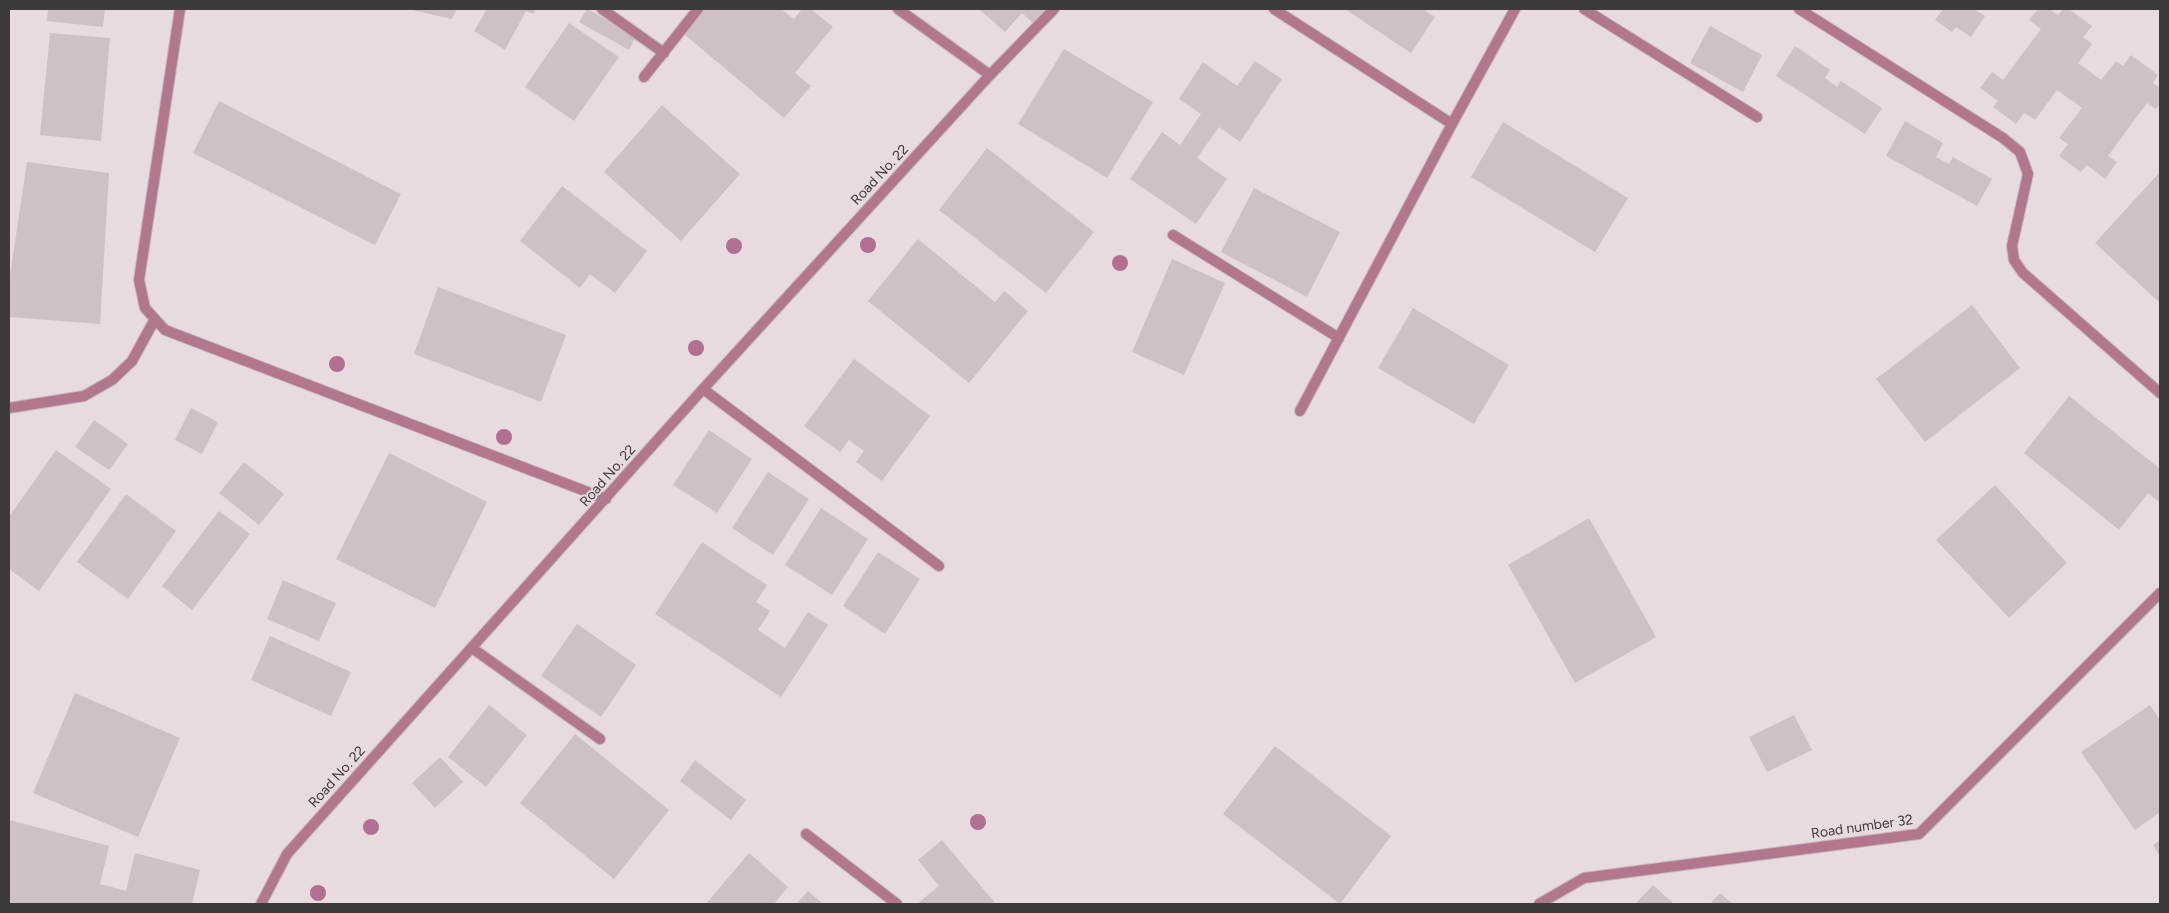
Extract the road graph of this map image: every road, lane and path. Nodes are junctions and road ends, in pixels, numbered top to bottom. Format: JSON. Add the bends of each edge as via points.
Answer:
{"nodes":[{"id":1,"x":180,"y":9,"type":"edge"},
{"id":2,"x":602,"y":9,"type":"edge"},
{"id":3,"x":698,"y":9,"type":"edge"},
{"id":4,"x":898,"y":9,"type":"edge"},
{"id":5,"x":1054,"y":9,"type":"edge"},
{"id":6,"x":1274,"y":9,"type":"edge"},
{"id":7,"x":1516,"y":9,"type":"edge"},
{"id":8,"x":1584,"y":9,"type":"edge"},
{"id":9,"x":1799,"y":9,"type":"edge"},
{"id":10,"x":664,"y":53,"type":"junction"},
{"id":11,"x":990,"y":76,"type":"junction"},
{"id":12,"x":644,"y":77,"type":"dead end"},
{"id":13,"x":1757,"y":117,"type":"dead end"},
{"id":14,"x":1452,"y":124,"type":"junction"},
{"id":15,"x":1173,"y":234,"type":"dead end"},
{"id":16,"x":155,"y":319,"type":"junction"},
{"id":17,"x":1339,"y":338,"type":"junction"},
{"id":18,"x":703,"y":389,"type":"junction"},
{"id":19,"x":2160,"y":393,"type":"edge"},
{"id":20,"x":9,"y":408,"type":"edge"},
{"id":21,"x":1300,"y":411,"type":"dead end"},
{"id":22,"x":606,"y":499,"type":"junction"},
{"id":23,"x":939,"y":566,"type":"dead end"},
{"id":24,"x":2160,"y":593,"type":"edge"},
{"id":25,"x":472,"y":648,"type":"junction"},
{"id":26,"x":600,"y":739,"type":"dead end"},
{"id":27,"x":806,"y":834,"type":"dead end"},
{"id":28,"x":261,"y":904,"type":"edge"},
{"id":29,"x":897,"y":904,"type":"edge"},
{"id":30,"x":1539,"y":904,"type":"edge"}],
"edges":[{"from":1,"to":16,"type":"street","via":[[139,280],[145,308]]},
{"from":2,"to":10,"type":"street"},
{"from":3,"to":10,"type":"street"},
{"from":4,"to":11,"type":"street"},
{"from":5,"to":11,"type":"street","name":"Road No. 22"},
{"from":6,"to":14,"type":"street"},
{"from":7,"to":14,"type":"street"},
{"from":8,"to":13,"type":"street"},
{"from":9,"to":19,"type":"street","via":[[2003,138],[2020,152],[2028,174],[2012,246],[2014,260],[2023,273]]},
{"from":10,"to":12,"type":"street"},
{"from":11,"to":18,"type":"street","name":"Road No. 22"},
{"from":14,"to":17,"type":"street"},
{"from":15,"to":17,"type":"street"},
{"from":16,"to":20,"type":"street","via":[[132,361],[112,380],[84,396]]},
{"from":16,"to":22,"type":"street","via":[[165,330]]},
{"from":17,"to":21,"type":"street"},
{"from":18,"to":22,"type":"street","name":"Road No. 22"},
{"from":18,"to":23,"type":"street"},
{"from":22,"to":25,"type":"street","name":"Road No. 22"},
{"from":24,"to":30,"type":"street","name":"Road number 32","via":[[1919,834],[1584,878]]},
{"from":25,"to":26,"type":"street"},
{"from":25,"to":28,"type":"street","name":"Road No. 22","via":[[287,854]]},
{"from":27,"to":29,"type":"street"}]}
